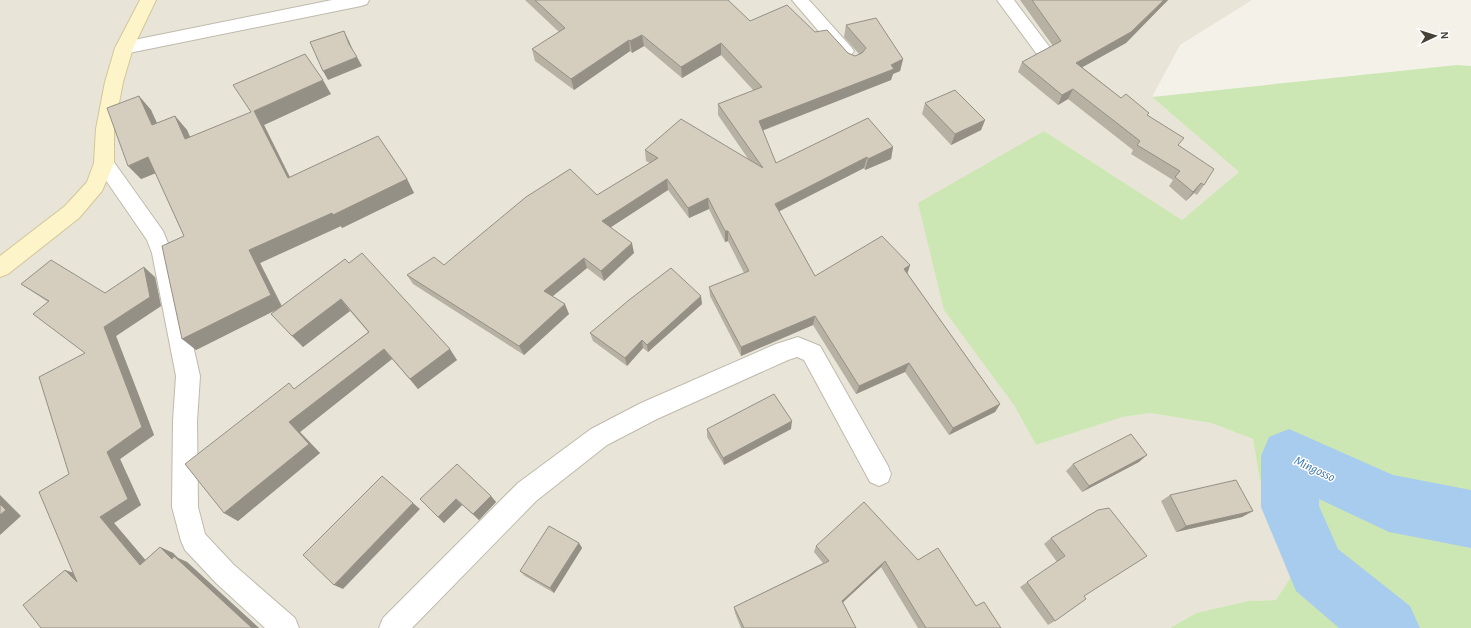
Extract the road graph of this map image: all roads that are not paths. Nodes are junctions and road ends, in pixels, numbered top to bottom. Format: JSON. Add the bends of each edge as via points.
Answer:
{"nodes":[{"id":1,"x":148,"y":0,"type":"edge"},
{"id":2,"x":361,"y":0,"type":"edge"},
{"id":3,"x":800,"y":0,"type":"edge"},
{"id":4,"x":1005,"y":0,"type":"edge"},
{"id":5,"x":124,"y":48,"type":"junction"},
{"id":6,"x":1042,"y":49,"type":"edge"},
{"id":7,"x":853,"y":60,"type":"edge"},
{"id":8,"x":104,"y":163,"type":"junction"},
{"id":9,"x":0,"y":268,"type":"edge"},
{"id":10,"x":879,"y":474,"type":"dead end"},
{"id":11,"x":285,"y":628,"type":"edge"},
{"id":12,"x":393,"y":628,"type":"edge"}],
"edges":[{"from":1,"to":5,"type":"street"},
{"from":2,"to":5,"type":"street"},
{"from":3,"to":7,"type":"street"},
{"from":4,"to":6,"type":"street"},
{"from":5,"to":8,"type":"street","via":[[105,129]]},
{"from":8,"to":9,"type":"street","via":[[95,186],[72,212]]},
{"from":8,"to":11,"type":"street","via":[[156,237],[162,253],[188,376],[185,507],[194,541],[225,574]]},
{"from":10,"to":12,"type":"street","via":[[812,353],[798,347],[784,351],[599,436],[527,492]]}]}
